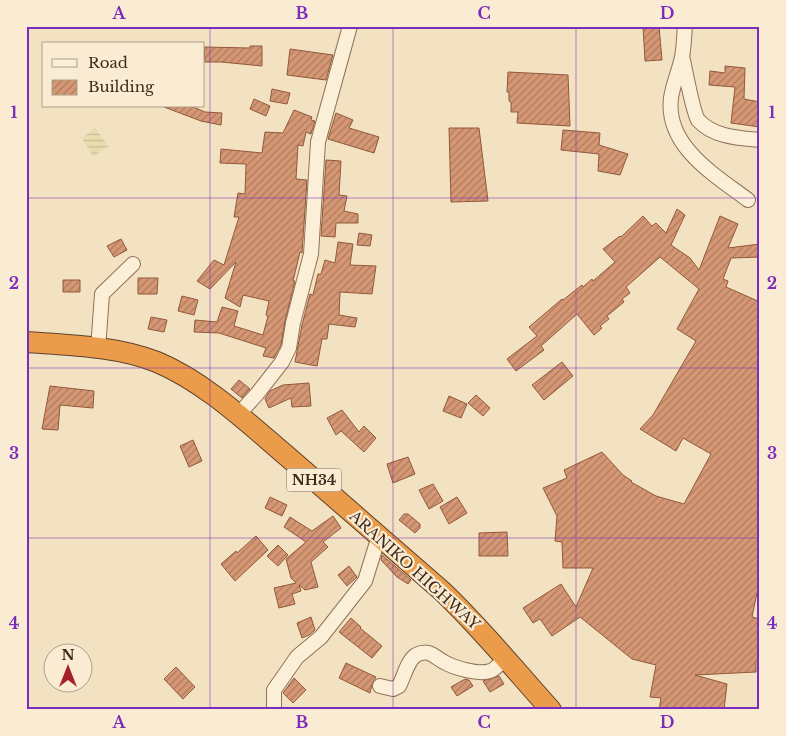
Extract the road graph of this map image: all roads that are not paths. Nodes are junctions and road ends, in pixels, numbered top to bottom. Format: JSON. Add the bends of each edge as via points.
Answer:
{"nodes":[{"id":1,"x":350,"y":26,"type":"edge"},
{"id":2,"x":685,"y":26,"type":"edge"},
{"id":3,"x":682,"y":56,"type":"junction"},
{"id":4,"x":760,"y":140,"type":"edge"},
{"id":5,"x":748,"y":200,"type":"dead end"},
{"id":6,"x":133,"y":264,"type":"dead end"},
{"id":7,"x":26,"y":342,"type":"edge"},
{"id":8,"x":98,"y":349,"type":"junction"},
{"id":9,"x":238,"y":415,"type":"junction"},
{"id":10,"x":379,"y":536,"type":"junction"},
{"id":11,"x":504,"y":659,"type":"junction"},
{"id":12,"x":380,"y":686,"type":"dead end"},
{"id":13,"x":274,"y":710,"type":"edge"},
{"id":14,"x":550,"y":710,"type":"edge"}],
"edges":[{"from":1,"to":9,"type":"street","via":[[318,142],[311,254],[289,348],[282,362]]},
{"from":2,"to":3,"type":"street"},
{"from":3,"to":4,"type":"street","via":[[697,118],[716,133]]},
{"from":3,"to":5,"type":"street","via":[[671,98],[673,126],[680,140],[700,163]]},
{"from":6,"to":8,"type":"street","via":[[102,294]]},
{"from":7,"to":8,"type":"highway","name":"ARANIKO HIGHWAY","number":"NH34"},
{"from":8,"to":9,"type":"highway","name":"ARANIKO HIGHWAY","number":"NH34","via":[[157,362],[200,387]]},
{"from":9,"to":10,"type":"highway","name":"ARANIKO HIGHWAY","number":"NH34"},
{"from":10,"to":11,"type":"highway","name":"ARANIKO HIGHWAY","number":"NH34","via":[[472,620]]},
{"from":10,"to":13,"type":"street","via":[[365,581],[320,637],[297,657],[274,690]]},
{"from":11,"to":12,"type":"street","via":[[492,671],[480,674],[423,653],[411,661],[400,686],[393,689]]},
{"from":11,"to":14,"type":"highway","name":"ARANIKO HIGHWAY","number":"NH34"}]}
